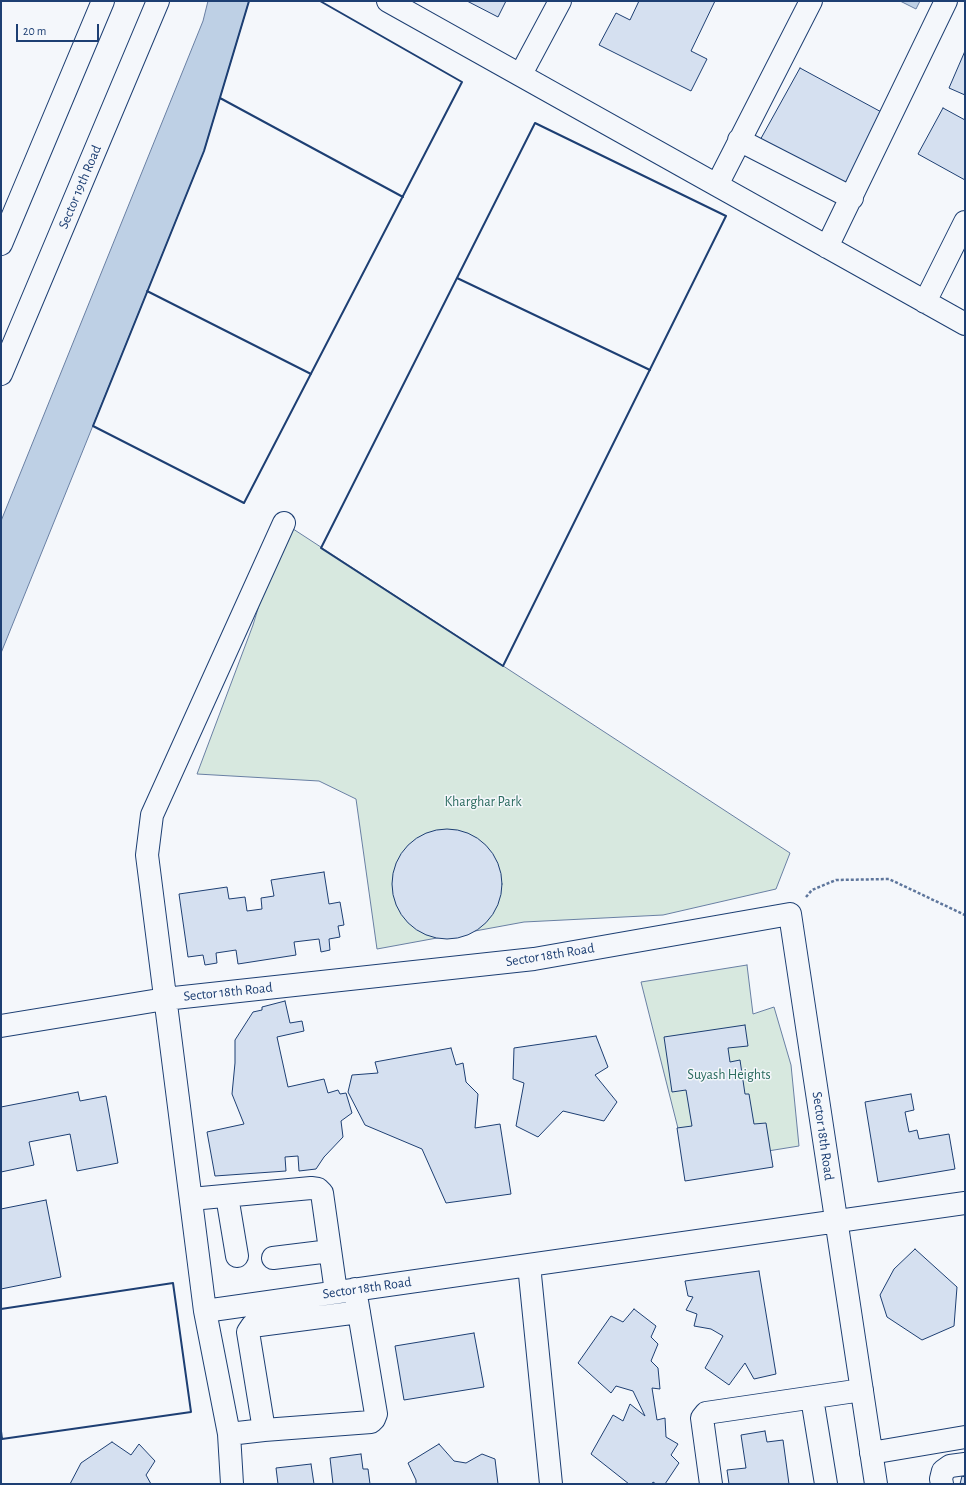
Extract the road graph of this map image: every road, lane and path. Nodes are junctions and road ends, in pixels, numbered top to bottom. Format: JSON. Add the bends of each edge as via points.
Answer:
{"nodes":[{"id":1,"x":103,"y":1,"type":"edge"},
{"id":2,"x":158,"y":1,"type":"edge"},
{"id":3,"x":388,"y":1,"type":"edge"},
{"id":4,"x":560,"y":1,"type":"edge"},
{"id":5,"x":811,"y":1,"type":"edge"},
{"id":6,"x":946,"y":1,"type":"edge"},
{"id":7,"x":520,"y":74,"type":"junction"},
{"id":8,"x":739,"y":140,"type":"junction"},
{"id":9,"x":717,"y":185,"type":"junction"},
{"id":10,"x":852,"y":198,"type":"junction"},
{"id":11,"x":965,"y":222,"type":"edge"},
{"id":12,"x":1,"y":244,"type":"edge"},
{"id":13,"x":827,"y":248,"type":"junction"},
{"id":14,"x":925,"y":302,"type":"junction"},
{"id":15,"x":965,"y":324,"type":"edge"},
{"id":16,"x":1,"y":374,"type":"edge"},
{"id":17,"x":284,"y":523,"type":"dead end"},
{"id":18,"x":790,"y":914,"type":"junction"},
{"id":19,"x":965,"y":915,"type":"edge"},
{"id":20,"x":165,"y":999,"type":"junction"},
{"id":21,"x":1,"y":1026,"type":"edge"},
{"id":22,"x":227,"y":1196,"type":"junction"},
{"id":23,"x":191,"y":1199,"type":"junction"},
{"id":24,"x":965,"y":1203,"type":"edge"},
{"id":25,"x":836,"y":1221,"type":"junction"},
{"id":26,"x":330,"y":1251,"type":"junction"},
{"id":27,"x":237,"y":1256,"type":"dead end"},
{"id":28,"x":273,"y":1258,"type":"dead end"},
{"id":29,"x":529,"y":1265,"type":"junction"},
{"id":30,"x":346,"y":1291,"type":"junction"},
{"id":31,"x":205,"y":1311,"type":"junction"},
{"id":32,"x":359,"y":1312,"type":"junction"},
{"id":33,"x":862,"y":1390,"type":"junction"},
{"id":34,"x":812,"y":1398,"type":"junction"},
{"id":35,"x":264,"y":1430,"type":"junction"},
{"id":36,"x":229,"y":1434,"type":"junction"},
{"id":37,"x":965,"y":1437,"type":"edge"},
{"id":38,"x":871,"y":1453,"type":"junction"},
{"id":39,"x":965,"y":1464,"type":"edge"},
{"id":40,"x":232,"y":1484,"type":"edge"},
{"id":41,"x":551,"y":1484,"type":"edge"},
{"id":42,"x":711,"y":1484,"type":"edge"},
{"id":43,"x":826,"y":1484,"type":"edge"},
{"id":44,"x":876,"y":1484,"type":"edge"},
{"id":45,"x":942,"y":1484,"type":"edge"}],
"edges":[{"from":1,"to":12,"type":"street"},
{"from":2,"to":16,"type":"street","name":"Sector 19th Road"},
{"from":3,"to":7,"type":"street"},
{"from":4,"to":7,"type":"street"},
{"from":5,"to":8,"type":"street"},
{"from":6,"to":10,"type":"street"},
{"from":7,"to":9,"type":"street"},
{"from":8,"to":9,"type":"street"},
{"from":8,"to":10,"type":"street"},
{"from":9,"to":13,"type":"street"},
{"from":10,"to":13,"type":"street"},
{"from":11,"to":14,"type":"street"},
{"from":13,"to":14,"type":"street"},
{"from":14,"to":15,"type":"street"},
{"from":17,"to":20,"type":"street","via":[[152,815],[146,855]]},
{"from":18,"to":19,"type":"path","via":[[812,890],[836,880],[889,879]]},
{"from":18,"to":20,"type":"street","name":"Sector 18th Road","via":[[534,958]]},
{"from":18,"to":25,"type":"street","name":"Sector 18th Road"},
{"from":20,"to":21,"type":"street","name":"Sector 18th Road"},
{"from":20,"to":23,"type":"street"},
{"from":22,"to":23,"type":"street"},
{"from":22,"to":26,"type":"street","via":[[318,1189],[322,1193]]},
{"from":22,"to":27,"type":"street"},
{"from":23,"to":31,"type":"street"},
{"from":24,"to":25,"type":"street","name":"Sector 18th Road"},
{"from":25,"to":29,"type":"street","name":"Sector 18th Road"},
{"from":25,"to":33,"type":"street","name":"Sector 18th Road"},
{"from":26,"to":28,"type":"street"},
{"from":26,"to":30,"type":"street"},
{"from":29,"to":30,"type":"street","name":"Sector 18th Road"},
{"from":29,"to":41,"type":"street"},
{"from":30,"to":31,"type":"street","name":"Sector 18th Road"},
{"from":30,"to":32,"type":"street"},
{"from":31,"to":36,"type":"street"},
{"from":32,"to":35,"type":"street","via":[[252,1326],[248,1332]]},
{"from":32,"to":35,"type":"street","via":[[376,1414],[374,1419],[371,1422]]},
{"from":33,"to":34,"type":"street"},
{"from":33,"to":38,"type":"street","name":"Sector 18th Road"},
{"from":34,"to":42,"type":"street","via":[[706,1413],[702,1418]]},
{"from":34,"to":43,"type":"street"},
{"from":35,"to":36,"type":"street"},
{"from":36,"to":40,"type":"street"},
{"from":37,"to":38,"type":"street"},
{"from":38,"to":44,"type":"street","name":"Sector 18th Road"},
{"from":39,"to":45,"type":"street","via":[[950,1466],[943,1471]]}]}
